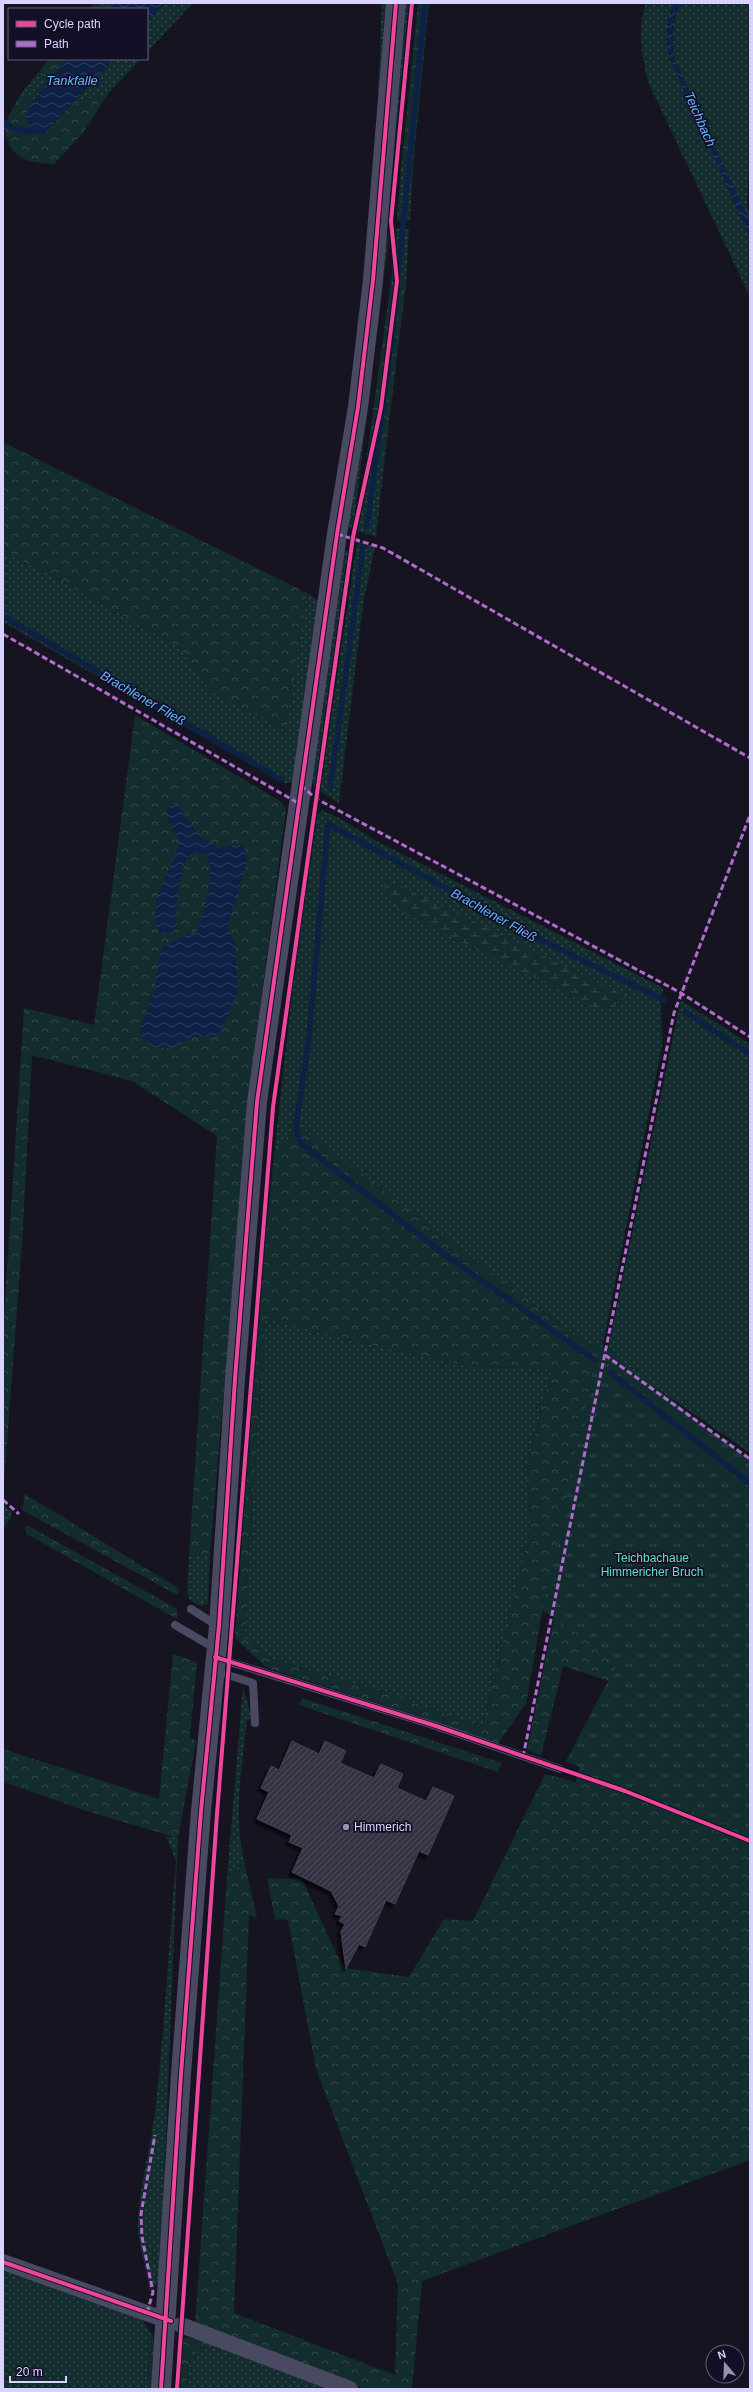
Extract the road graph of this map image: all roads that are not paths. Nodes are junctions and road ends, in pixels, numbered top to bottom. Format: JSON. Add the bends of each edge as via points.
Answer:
{"nodes":[{"id":1,"x":396,"y":3,"type":"edge"},
{"id":2,"x":191,"y":1609,"type":"dead end"},
{"id":3,"x":175,"y":1625,"type":"dead end"},
{"id":4,"x":219,"y":1626,"type":"junction"},
{"id":5,"x":215,"y":1659,"type":"junction"},
{"id":6,"x":255,"y":1723,"type":"dead end"},
{"id":7,"x":560,"y":1769,"type":"dead end"},
{"id":8,"x":3,"y":2262,"type":"edge"},
{"id":9,"x":174,"y":2322,"type":"junction"},
{"id":10,"x":161,"y":2389,"type":"edge"},
{"id":11,"x":350,"y":2389,"type":"edge"}],
"edges":[{"from":1,"to":4,"type":"street","via":[[373,280],[359,399],[337,534],[257,1102]]},
{"from":2,"to":4,"type":"lane"},
{"from":3,"to":5,"type":"lane"},
{"from":4,"to":5,"type":"street"},
{"from":5,"to":6,"type":"lane","via":[[253,1683]]},
{"from":5,"to":7,"type":"lane","via":[[433,1725]]},
{"from":5,"to":9,"type":"street","via":[[181,2074]]},
{"from":8,"to":9,"type":"street"},
{"from":9,"to":10,"type":"street"},
{"from":9,"to":11,"type":"street"}]}
